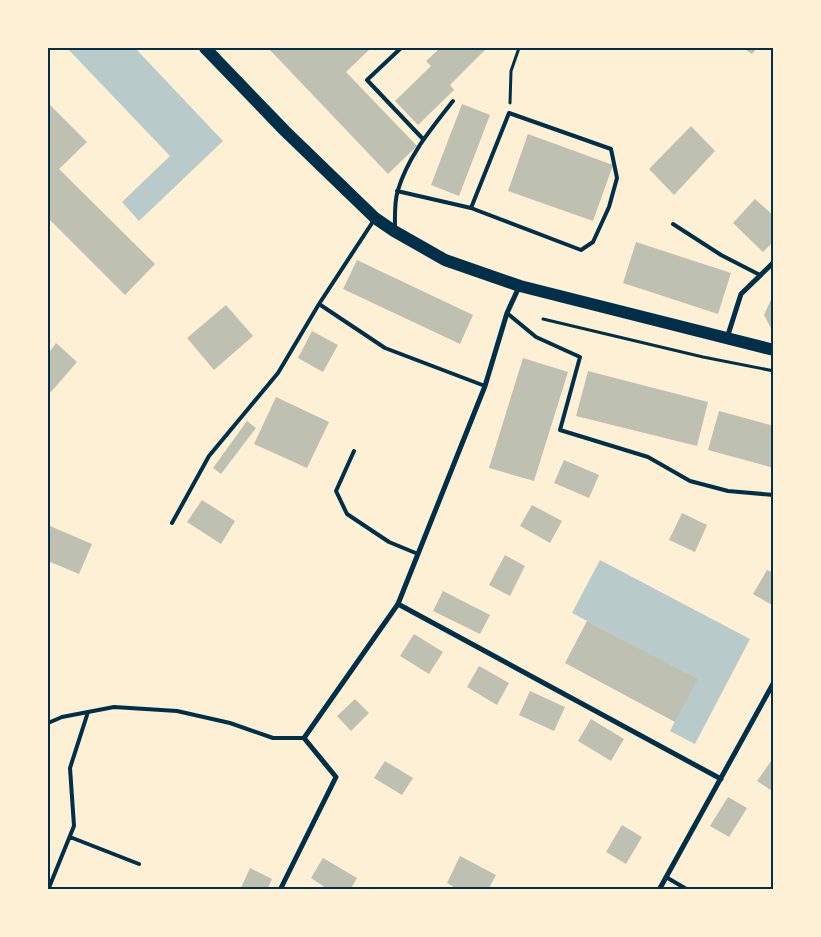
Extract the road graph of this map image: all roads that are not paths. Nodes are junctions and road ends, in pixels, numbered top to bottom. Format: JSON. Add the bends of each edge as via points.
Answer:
{"nodes":[{"id":1,"x":205,"y":48,"type":"edge"},
{"id":2,"x":401,"y":48,"type":"edge"},
{"id":3,"x":454,"y":101,"type":"dead end"},
{"id":4,"x":424,"y":139,"type":"junction"},
{"id":5,"x":397,"y":191,"type":"junction"},
{"id":6,"x":471,"y":208,"type":"junction"},
{"id":7,"x":375,"y":218,"type":"junction"},
{"id":8,"x":673,"y":224,"type":"dead end"},
{"id":9,"x":394,"y":231,"type":"junction"},
{"id":10,"x":774,"y":262,"type":"edge"},
{"id":11,"x":760,"y":275,"type":"junction"},
{"id":12,"x":520,"y":286,"type":"junction"},
{"id":13,"x":319,"y":304,"type":"junction"},
{"id":14,"x":507,"y":313,"type":"junction"},
{"id":15,"x":727,"y":338,"type":"junction"},
{"id":16,"x":774,"y":350,"type":"edge"},
{"id":17,"x":484,"y":386,"type":"junction"},
{"id":18,"x":354,"y":451,"type":"dead end"},
{"id":19,"x":774,"y":495,"type":"edge"},
{"id":20,"x":172,"y":523,"type":"dead end"},
{"id":21,"x":418,"y":554,"type":"junction"},
{"id":22,"x":398,"y":604,"type":"junction"},
{"id":23,"x":774,"y":682,"type":"edge"},
{"id":24,"x":88,"y":712,"type":"junction"},
{"id":25,"x":48,"y":722,"type":"edge"},
{"id":26,"x":304,"y":738,"type":"junction"},
{"id":27,"x":721,"y":779,"type":"junction"},
{"id":28,"x":70,"y":837,"type":"junction"},
{"id":29,"x":139,"y":864,"type":"dead end"},
{"id":30,"x":666,"y":877,"type":"junction"},
{"id":31,"x":48,"y":890,"type":"edge"},
{"id":32,"x":280,"y":890,"type":"edge"},
{"id":33,"x":659,"y":890,"type":"edge"},
{"id":34,"x":688,"y":890,"type":"edge"}],
"edges":[{"from":1,"to":7,"type":"main road","via":[[284,131]]},
{"from":2,"to":4,"type":"lane","via":[[366,80]]},
{"from":3,"to":4,"type":"lane"},
{"from":4,"to":5,"type":"lane"},
{"from":5,"to":6,"type":"lane"},
{"from":5,"to":9,"type":"lane"},
{"from":6,"to":6,"type":"lane","via":[[581,250],[592,242],[609,207],[617,178],[611,149],[509,113]]},
{"from":7,"to":9,"type":"main road"},
{"from":7,"to":13,"type":"lane"},
{"from":8,"to":11,"type":"lane"},
{"from":9,"to":12,"type":"main road","via":[[445,260]]},
{"from":10,"to":11,"type":"street"},
{"from":11,"to":15,"type":"street","via":[[741,294]]},
{"from":12,"to":14,"type":"street"},
{"from":12,"to":15,"type":"main road"},
{"from":13,"to":17,"type":"lane","via":[[385,348]]},
{"from":13,"to":20,"type":"lane","via":[[278,373],[209,456]]},
{"from":14,"to":17,"type":"street"},
{"from":14,"to":19,"type":"lane","via":[[536,337],[580,357],[560,430],[648,457],[690,481],[728,491]]},
{"from":15,"to":16,"type":"main road"},
{"from":17,"to":21,"type":"street"},
{"from":18,"to":21,"type":"lane","via":[[336,491],[346,514],[389,542]]},
{"from":21,"to":22,"type":"street"},
{"from":22,"to":26,"type":"street"},
{"from":22,"to":27,"type":"street"},
{"from":23,"to":27,"type":"street"},
{"from":24,"to":25,"type":"lane"},
{"from":24,"to":26,"type":"lane","via":[[114,707],[177,711],[273,738]]},
{"from":24,"to":28,"type":"lane","via":[[70,768],[74,826]]},
{"from":26,"to":32,"type":"street","via":[[336,777]]},
{"from":27,"to":30,"type":"street"},
{"from":28,"to":29,"type":"lane"},
{"from":28,"to":31,"type":"lane"},
{"from":30,"to":33,"type":"street"},
{"from":30,"to":34,"type":"lane"}]}
